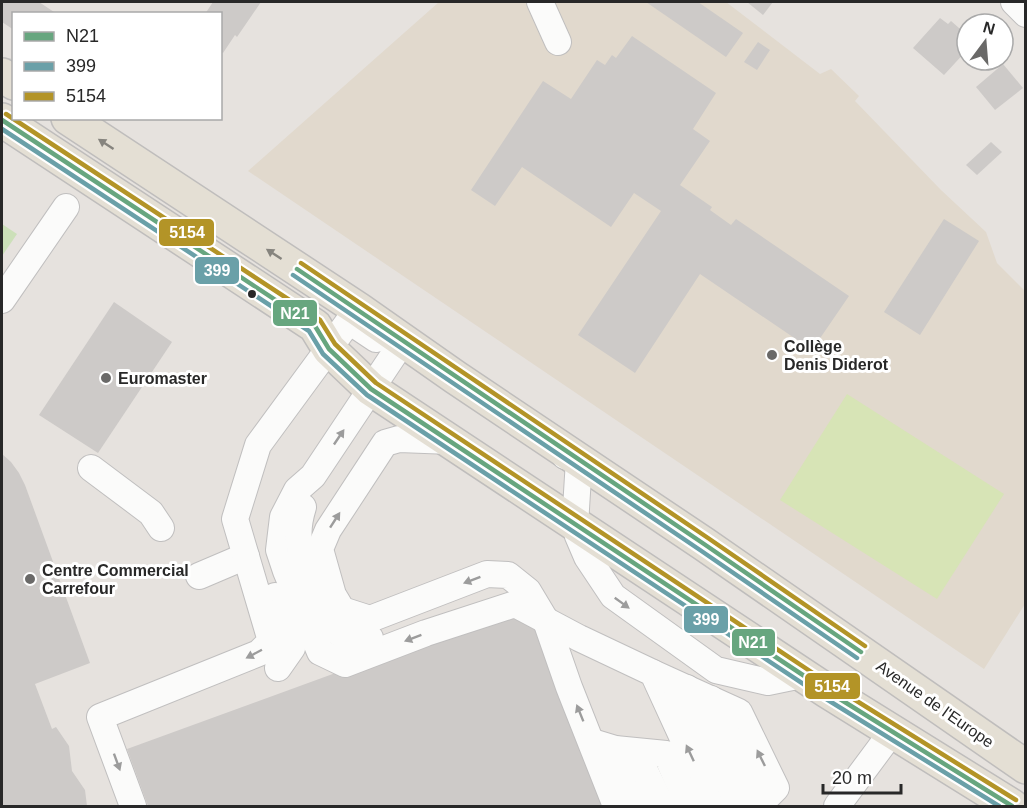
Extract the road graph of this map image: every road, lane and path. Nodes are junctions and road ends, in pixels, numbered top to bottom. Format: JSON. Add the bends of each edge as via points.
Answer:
{"nodes":[{"id":1,"x":540,"y":2,"type":"edge"},
{"id":2,"x":1014,"y":2,"type":"edge"},
{"id":3,"x":1026,"y":14,"type":"edge"},
{"id":4,"x":558,"y":42,"type":"dead end"},
{"id":5,"x":2,"y":120,"type":"edge"},
{"id":6,"x":71,"y":120,"type":"edge"},
{"id":7,"x":66,"y":207,"type":"dead end"},
{"id":8,"x":2,"y":300,"type":"edge"},
{"id":9,"x":400,"y":347,"type":"junction"},
{"id":10,"x":328,"y":349,"type":"junction"},
{"id":11,"x":371,"y":389,"type":"junction"},
{"id":12,"x":451,"y":441,"type":"junction"},
{"id":13,"x":579,"y":460,"type":"junction"},
{"id":14,"x":90,"y":468,"type":"dead end"},
{"id":15,"x":313,"y":476,"type":"junction"},
{"id":16,"x":242,"y":492,"type":"junction"},
{"id":17,"x":575,"y":525,"type":"junction"},
{"id":18,"x":161,"y":528,"type":"dead end"},
{"id":19,"x":320,"y":549,"type":"junction"},
{"id":20,"x":246,"y":556,"type":"junction"},
{"id":21,"x":199,"y":576,"type":"dead end"},
{"id":22,"x":308,"y":576,"type":"junction"},
{"id":23,"x":546,"y":621,"type":"junction"},
{"id":24,"x":370,"y":638,"type":"dead end"},
{"id":25,"x":278,"y":668,"type":"dead end"},
{"id":26,"x":653,"y":672,"type":"junction"},
{"id":27,"x":802,"y":675,"type":"junction"},
{"id":28,"x":687,"y":688,"type":"junction"},
{"id":29,"x":888,"y":730,"type":"junction"},
{"id":30,"x":614,"y":747,"type":"junction"},
{"id":31,"x":1026,"y":767,"type":"edge"},
{"id":32,"x":752,"y":806,"type":"edge"},
{"id":33,"x":133,"y":807,"type":"edge"},
{"id":34,"x":616,"y":807,"type":"edge"},
{"id":35,"x":642,"y":807,"type":"edge"},
{"id":36,"x":662,"y":807,"type":"edge"},
{"id":37,"x":689,"y":807,"type":"edge"},
{"id":38,"x":714,"y":807,"type":"edge"},
{"id":39,"x":837,"y":807,"type":"edge"},
{"id":40,"x":1012,"y":807,"type":"edge"}],
"edges":[{"from":1,"to":4,"type":"street"},
{"from":2,"to":3,"type":"street"},
{"from":5,"to":10,"type":"main road","via":[[315,326]]},
{"from":9,"to":6,"type":"main road","name":"Avenue de l'Europe","one_way":true,"via":[[358,309]]},
{"from":7,"to":8,"type":"street"},
{"from":9,"to":10,"type":"street","via":[[349,321]]},
{"from":9,"to":11,"type":"street"},
{"from":9,"to":13,"type":"main road","name":"Avenue de l'Europe"},
{"from":10,"to":11,"type":"main road"},
{"from":10,"to":16,"type":"street","via":[[258,445]]},
{"from":11,"to":12,"type":"main road"},
{"from":15,"to":11,"type":"street","one_way":true},
{"from":12,"to":17,"type":"main road"},
{"from":19,"to":12,"type":"street","one_way":true,"via":[[328,530],[385,443],[399,439]]},
{"from":13,"to":17,"type":"street"},
{"from":13,"to":31,"type":"main road","name":"Avenue de l'Europe"},
{"from":14,"to":18,"type":"street","via":[[151,513]]},
{"from":15,"to":22,"type":"street","via":[[297,539]]},
{"from":23,"to":15,"type":"street","one_way":true,"via":[[515,604],[345,664],[320,652],[279,550],[283,517],[297,490]]},
{"from":16,"to":20,"type":"street","via":[[235,519]]},
{"from":16,"to":25,"type":"street","via":[[292,648]]},
{"from":17,"to":27,"type":"main road"},
{"from":17,"to":27,"type":"street","one_way":true,"via":[[587,557],[613,596],[716,670],[768,682]]},
{"from":19,"to":22,"type":"street"},
{"from":23,"to":19,"type":"street","one_way":true,"via":[[528,591],[508,575],[487,574],[370,619],[342,610],[333,595]]},
{"from":20,"to":21,"type":"street"},
{"from":20,"to":33,"type":"street","one_way":true,"via":[[271,641],[259,653],[100,717]]},
{"from":22,"to":24,"type":"street","via":[[326,625],[347,638]]},
{"from":23,"to":26,"type":"street"},
{"from":30,"to":23,"type":"street","one_way":true,"via":[[569,687]]},
{"from":26,"to":28,"type":"street"},
{"from":38,"to":26,"type":"street","one_way":true},
{"from":27,"to":29,"type":"main road"},
{"from":28,"to":32,"type":"street"},
{"from":32,"to":28,"type":"street","one_way":true,"via":[[711,699]]},
{"from":29,"to":39,"type":"street"},
{"from":29,"to":40,"type":"main road"},
{"from":30,"to":34,"type":"street"},
{"from":30,"to":35,"type":"street"},
{"from":30,"to":36,"type":"street"},
{"from":30,"to":37,"type":"street","via":[[666,754]]}]}
